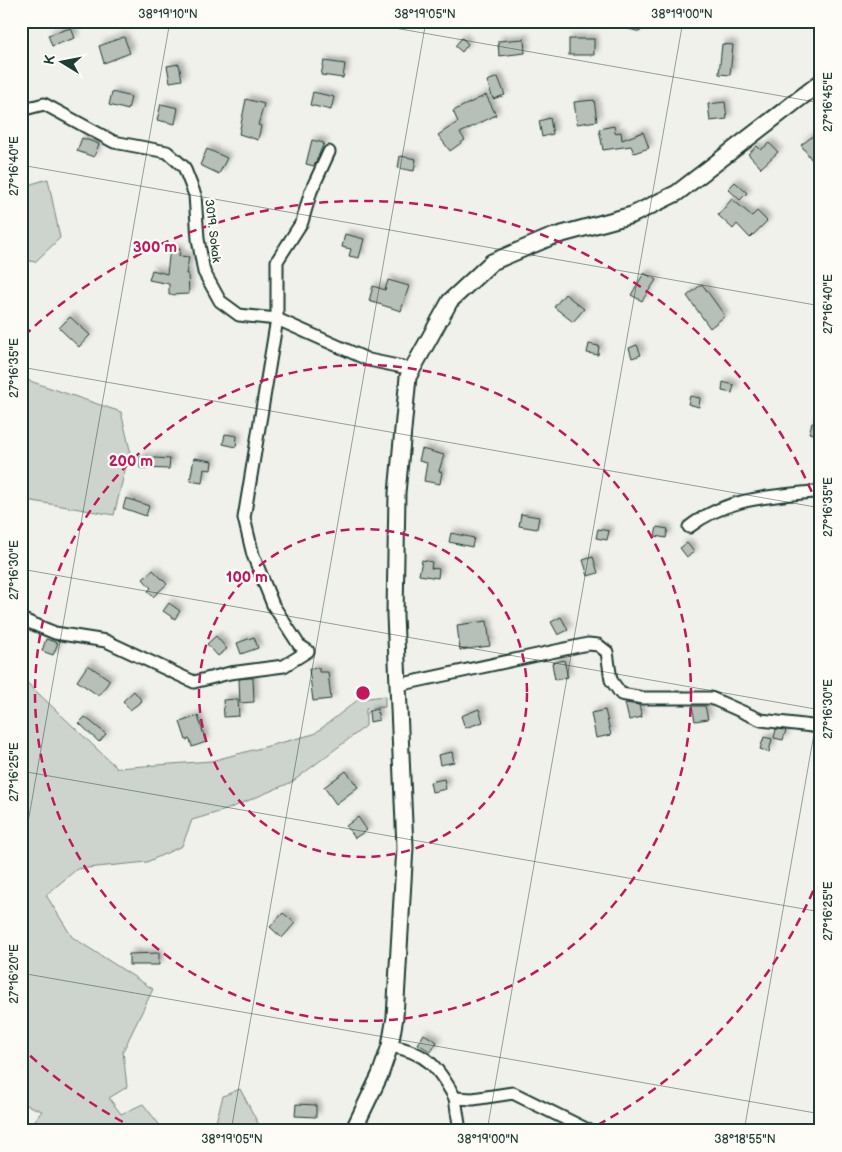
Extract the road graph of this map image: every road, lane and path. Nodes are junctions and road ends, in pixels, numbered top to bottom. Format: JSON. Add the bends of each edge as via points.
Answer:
{"nodes":[{"id":1,"x":821,"y":82,"type":"edge"},
{"id":2,"x":21,"y":110,"type":"edge"},
{"id":3,"x":328,"y":152,"type":"dead end"},
{"id":4,"x":277,"y":320,"type":"junction"},
{"id":5,"x":412,"y":369,"type":"junction"},
{"id":6,"x":821,"y":491,"type":"edge"},
{"id":7,"x":689,"y":527,"type":"dead end"},
{"id":8,"x":21,"y":619,"type":"edge"},
{"id":9,"x":398,"y":685,"type":"junction"},
{"id":10,"x":821,"y":729,"type":"edge"},
{"id":11,"x":390,"y":1046,"type":"junction"},
{"id":12,"x":455,"y":1098,"type":"junction"},
{"id":13,"x":353,"y":1131,"type":"edge"},
{"id":14,"x":460,"y":1131,"type":"edge"},
{"id":15,"x":590,"y":1131,"type":"edge"}],
"edges":[{"from":1,"to":5,"type":"street","via":[[677,193],[632,215],[551,236],[492,262],[450,301]]},
{"from":2,"to":4,"type":"street","name":"3019. Sokak","via":[[44,104],[114,142],[167,152],[184,167],[195,195],[204,272],[220,301],[239,315]]},
{"from":3,"to":4,"type":"street","via":[[302,222],[277,261]]},
{"from":4,"to":5,"type":"street","name":"3019. Sokak","via":[[369,360]]},
{"from":4,"to":8,"type":"street","via":[[244,518],[253,555],[273,605],[299,645],[308,651],[284,666],[230,673],[194,682],[106,641],[55,633]]},
{"from":5,"to":9,"type":"street","via":[[408,377],[397,493],[395,615]]},
{"from":6,"to":7,"type":"street","via":[[731,503],[707,513]]},
{"from":9,"to":10,"type":"street","via":[[556,650],[598,645],[607,652],[611,680],[621,694],[644,698],[711,698],[761,720]]},
{"from":9,"to":11,"type":"street","via":[[405,848],[395,1017]]},
{"from":11,"to":12,"type":"street","via":[[426,1058],[441,1073]]},
{"from":11,"to":13,"type":"street"},
{"from":12,"to":14,"type":"street"},
{"from":12,"to":15,"type":"street","via":[[474,1099],[513,1093]]}]}
